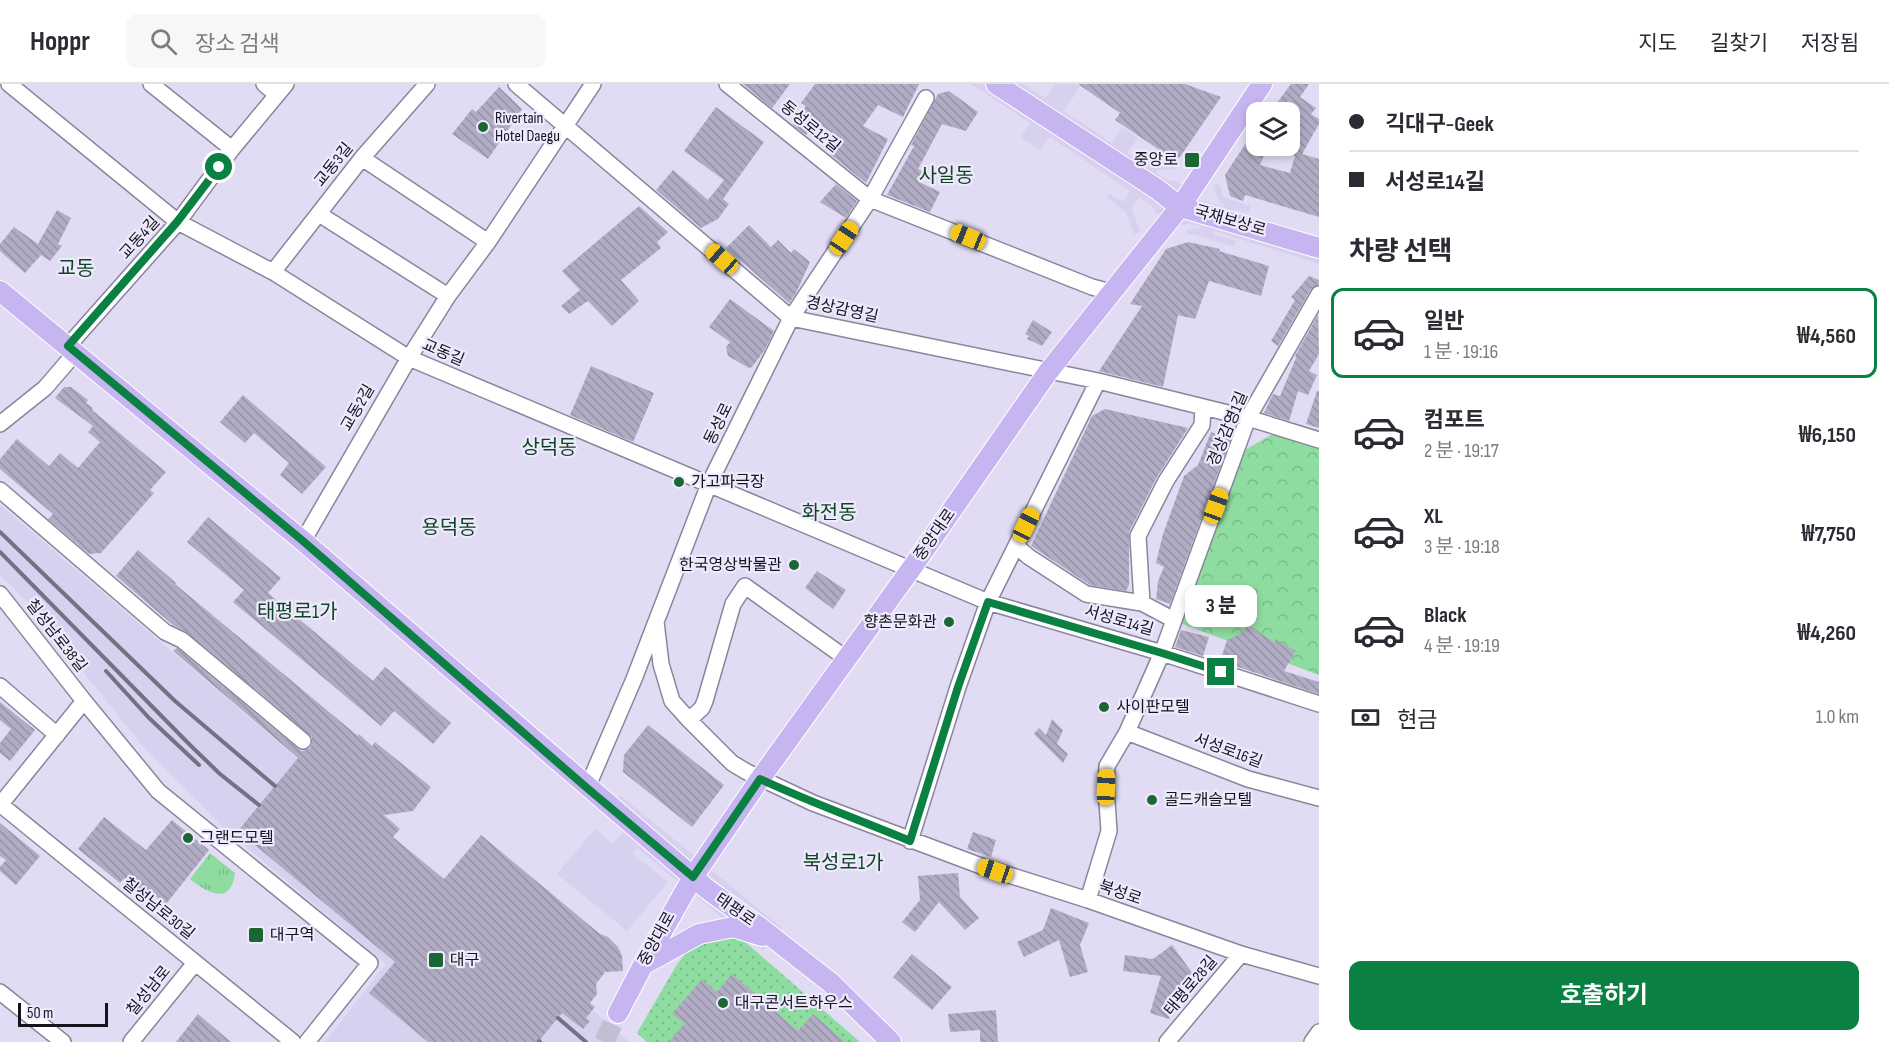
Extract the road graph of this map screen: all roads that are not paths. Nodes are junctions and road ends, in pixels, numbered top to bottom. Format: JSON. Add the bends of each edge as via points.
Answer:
{"nodes":[{"id":1,"x":9,"y":84,"type":"edge"},
{"id":2,"x":151,"y":84,"type":"edge"},
{"id":3,"x":264,"y":84,"type":"edge"},
{"id":4,"x":427,"y":84,"type":"edge"},
{"id":5,"x":516,"y":84,"type":"edge"},
{"id":6,"x":593,"y":84,"type":"edge"},
{"id":7,"x":727,"y":84,"type":"edge"},
{"id":8,"x":996,"y":84,"type":"edge"},
{"id":9,"x":1262,"y":84,"type":"edge"},
{"id":10,"x":281,"y":89,"type":"edge"},
{"id":11,"x":926,"y":98,"type":"dead end"},
{"id":12,"x":566,"y":126,"type":"junction"},
{"id":13,"x":232,"y":149,"type":"junction"},
{"id":14,"x":362,"y":158,"type":"junction"},
{"id":15,"x":870,"y":199,"type":"junction"},
{"id":16,"x":1180,"y":207,"type":"junction"},
{"id":17,"x":319,"y":214,"type":"junction"},
{"id":18,"x":177,"y":222,"type":"junction"},
{"id":19,"x":488,"y":242,"type":"junction"},
{"id":20,"x":1319,"y":248,"type":"edge"},
{"id":21,"x":273,"y":272,"type":"junction"},
{"id":22,"x":0,"y":291,"type":"edge"},
{"id":23,"x":1111,"y":292,"type":"junction"},
{"id":24,"x":1319,"y":294,"type":"edge"},
{"id":25,"x":448,"y":296,"type":"junction"},
{"id":26,"x":791,"y":318,"type":"junction"},
{"id":27,"x":72,"y":349,"type":"junction"},
{"id":28,"x":409,"y":358,"type":"junction"},
{"id":29,"x":1048,"y":372,"type":"junction"},
{"id":30,"x":1098,"y":381,"type":"junction"},
{"id":31,"x":1203,"y":407,"type":"junction"},
{"id":32,"x":1248,"y":418,"type":"junction"},
{"id":33,"x":0,"y":424,"type":"edge"},
{"id":34,"x":1319,"y":440,"type":"edge"},
{"id":35,"x":709,"y":484,"type":"junction"},
{"id":36,"x":0,"y":490,"type":"edge"},
{"id":37,"x":303,"y":541,"type":"junction"},
{"id":38,"x":1016,"y":546,"type":"junction"},
{"id":39,"x":911,"y":569,"type":"junction"},
{"id":40,"x":0,"y":594,"type":"edge"},
{"id":41,"x":988,"y":602,"type":"junction"},
{"id":42,"x":1142,"y":603,"type":"junction"},
{"id":43,"x":1174,"y":620,"type":"junction"},
{"id":44,"x":656,"y":622,"type":"junction"},
{"id":45,"x":1162,"y":653,"type":"junction"},
{"id":46,"x":847,"y":659,"type":"junction"},
{"id":47,"x":0,"y":686,"type":"edge"},
{"id":48,"x":84,"y":701,"type":"junction"},
{"id":49,"x":1319,"y":704,"type":"edge"},
{"id":50,"x":689,"y":720,"type":"junction"},
{"id":51,"x":1127,"y":732,"type":"junction"},
{"id":52,"x":57,"y":735,"type":"junction"},
{"id":53,"x":303,"y":741,"type":"dead end"},
{"id":54,"x":760,"y":779,"type":"junction"},
{"id":55,"x":587,"y":788,"type":"junction"},
{"id":56,"x":1319,"y":798,"type":"edge"},
{"id":57,"x":0,"y":805,"type":"edge"},
{"id":58,"x":910,"y":841,"type":"junction"},
{"id":59,"x":693,"y":877,"type":"junction"},
{"id":60,"x":1088,"y":900,"type":"junction"},
{"id":61,"x":779,"y":942,"type":"junction"},
{"id":62,"x":1241,"y":954,"type":"junction"},
{"id":63,"x":195,"y":963,"type":"junction"},
{"id":64,"x":643,"y":965,"type":"junction"},
{"id":65,"x":1319,"y":976,"type":"edge"},
{"id":66,"x":0,"y":992,"type":"edge"},
{"id":67,"x":618,"y":1012,"type":"tunnel mouth"},
{"id":68,"x":1319,"y":1032,"type":"edge"},
{"id":69,"x":63,"y":1042,"type":"edge"},
{"id":70,"x":131,"y":1042,"type":"edge"},
{"id":71,"x":293,"y":1042,"type":"edge"},
{"id":72,"x":307,"y":1042,"type":"edge"},
{"id":73,"x":891,"y":1042,"type":"edge"},
{"id":74,"x":1167,"y":1042,"type":"edge"},
{"id":75,"x":1312,"y":1042,"type":"edge"}],
"edges":[{"from":1,"to":18,"type":"street","name":"교동길"},
{"from":2,"to":13,"type":"street"},
{"from":3,"to":10,"type":"street","name":"교동4길"},
{"from":4,"to":14,"type":"street","name":"교동3길"},
{"from":5,"to":12,"type":"street","name":"경상감영길"},
{"from":6,"to":12,"type":"street","name":"교동2길"},
{"from":7,"to":15,"type":"street","name":"동성로12길"},
{"from":8,"to":16,"type":"main road","name":"국채보상로"},
{"from":9,"to":16,"type":"main road","name":"중앙대로"},
{"from":10,"to":13,"type":"street","name":"교동4길"},
{"from":11,"to":15,"type":"street","name":"동성로"},
{"from":12,"to":19,"type":"street","name":"교동2길"},
{"from":12,"to":26,"type":"street","name":"경상감영길"},
{"from":13,"to":18,"type":"street","name":"교동4길"},
{"from":14,"to":17,"type":"street","name":"교동3길"},
{"from":14,"to":19,"type":"street"},
{"from":15,"to":23,"type":"street"},
{"from":15,"to":26,"type":"street","name":"동성로"},
{"from":16,"to":20,"type":"main road","name":"국채보상로"},
{"from":16,"to":23,"type":"main road","name":"중앙대로"},
{"from":17,"to":21,"type":"street","name":"교동3길"},
{"from":17,"to":25,"type":"street"},
{"from":18,"to":21,"type":"street","name":"교동길"},
{"from":18,"to":27,"type":"street","name":"교동4길"},
{"from":19,"to":25,"type":"street","name":"교동2길"},
{"from":21,"to":28,"type":"street","name":"교동길"},
{"from":22,"to":27,"type":"main road","name":"태평로"},
{"from":23,"to":29,"type":"main road","name":"중앙대로"},
{"from":24,"to":32,"type":"street","name":"경상감영1길"},
{"from":25,"to":28,"type":"street","name":"교동2길"},
{"from":26,"to":29,"type":"street","name":"경상감영길"},
{"from":26,"to":35,"type":"street","name":"동성로"},
{"from":27,"to":33,"type":"street","name":"교동4길","via":[[45,387]]},
{"from":27,"to":37,"type":"main road","name":"태평로"},
{"from":28,"to":35,"type":"street","name":"교동길"},
{"from":28,"to":37,"type":"street","name":"교동2길"},
{"from":29,"to":30,"type":"street","name":"경상감영길"},
{"from":29,"to":39,"type":"main road","name":"중앙대로"},
{"from":30,"to":31,"type":"street","name":"경상감영길"},
{"from":30,"to":38,"type":"street"},
{"from":31,"to":32,"type":"street","name":"경상감영길"},
{"from":31,"to":42,"type":"street","via":[[1202,425],[1166,481],[1138,536]]},
{"from":32,"to":34,"type":"street","name":"경상감영길"},
{"from":32,"to":43,"type":"street","name":"경상감영1길"},
{"from":35,"to":39,"type":"street","name":"교동길"},
{"from":35,"to":44,"type":"street","name":"동성로"},
{"from":36,"to":53,"type":"street","via":[[165,632],[182,640]]},
{"from":37,"to":55,"type":"main road","name":"태평로"},
{"from":38,"to":41,"type":"street"},
{"from":38,"to":42,"type":"street","via":[[1086,594]]},
{"from":39,"to":41,"type":"street","name":"서성로14길"},
{"from":39,"to":46,"type":"main road","name":"중앙대로"},
{"from":40,"to":48,"type":"street","name":"칠성남로38길"},
{"from":41,"to":45,"type":"street","name":"서성로14길"},
{"from":41,"to":58,"type":"street"},
{"from":42,"to":43,"type":"street"},
{"from":43,"to":45,"type":"street","name":"경상감영1길"},
{"from":44,"to":50,"type":"street","via":[[661,664],[672,700]]},
{"from":44,"to":55,"type":"street","name":"동성로"},
{"from":45,"to":49,"type":"street","name":"서성로14길"},
{"from":45,"to":51,"type":"street","name":"경상감영1길"},
{"from":46,"to":50,"type":"street","via":[[745,586],[733,604],[705,701]]},
{"from":46,"to":54,"type":"main road","name":"중앙대로"},
{"from":47,"to":52,"type":"street"},
{"from":48,"to":52,"type":"street"},
{"from":48,"to":72,"type":"street","name":"칠성남로38길","via":[[158,791],[370,963]]},
{"from":50,"to":54,"type":"street","via":[[732,762]]},
{"from":51,"to":56,"type":"street","name":"서성로16길","via":[[1248,779]]},
{"from":51,"to":60,"type":"street","name":"경상감영1길","via":[[1107,766],[1109,831]]},
{"from":52,"to":57,"type":"street"},
{"from":54,"to":58,"type":"street","name":"북성로"},
{"from":54,"to":59,"type":"main road","name":"중앙대로"},
{"from":55,"to":59,"type":"main road","name":"태평로"},
{"from":57,"to":63,"type":"street","name":"칠성남로30길"},
{"from":58,"to":60,"type":"street","name":"북성로"},
{"from":59,"to":61,"type":"main road","name":"태평로"},
{"from":59,"to":64,"type":"main road","name":"중앙대로"},
{"from":60,"to":62,"type":"street","name":"북성로"},
{"from":61,"to":64,"type":"main road","via":[[733,927],[699,934]]},
{"from":61,"to":73,"type":"main road","name":"태평로","via":[[831,983]]},
{"from":62,"to":65,"type":"street","name":"북성로"},
{"from":62,"to":74,"type":"street","name":"태평로28길"},
{"from":63,"to":70,"type":"street","name":"칠성남로"},
{"from":63,"to":71,"type":"street","name":"칠성남로30길"},
{"from":64,"to":67,"type":"main road","name":"중앙대로"},
{"from":66,"to":69,"type":"street"},
{"from":68,"to":75,"type":"street"}]}
